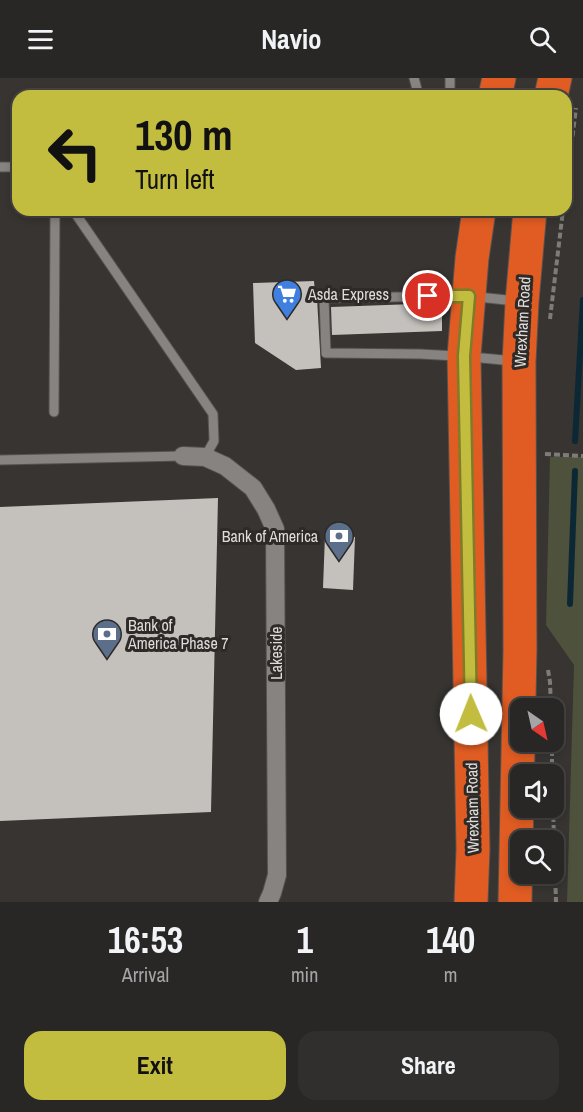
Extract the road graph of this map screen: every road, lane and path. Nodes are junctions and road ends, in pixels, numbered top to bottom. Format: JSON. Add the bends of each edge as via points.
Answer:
{"nodes":[{"id":1,"x":55,"y":216,"type":"edge"},
{"id":2,"x":77,"y":216,"type":"edge"},
{"id":3,"x":477,"y":216,"type":"edge"},
{"id":4,"x":529,"y":216,"type":"edge"},
{"id":5,"x":469,"y":296,"type":"junction"},
{"id":6,"x":522,"y":302,"type":"junction"},
{"id":7,"x":464,"y":356,"type":"junction"},
{"id":8,"x":519,"y":362,"type":"junction"},
{"id":9,"x":54,"y":412,"type":"dead end"},
{"id":10,"x":541,"y":454,"type":"dead end"},
{"id":11,"x":183,"y":456,"type":"joint"},
{"id":12,"x":583,"y":456,"type":"edge"},
{"id":13,"x":205,"y":457,"type":"junction"},
{"id":14,"x":0,"y":460,"type":"edge"},
{"id":15,"x":553,"y":818,"type":"edge"},
{"id":16,"x":268,"y":902,"type":"edge"},
{"id":17,"x":471,"y":902,"type":"edge"},
{"id":18,"x":515,"y":902,"type":"edge"},
{"id":19,"x":556,"y":902,"type":"edge"}],
"edges":[{"from":1,"to":9,"type":"lane"},
{"from":2,"to":13,"type":"lane","via":[[213,414],[214,441]]},
{"from":3,"to":5,"type":"highway","name":"Wrexham Road"},
{"from":4,"to":6,"type":"highway","name":"Wrexham Road"},
{"from":5,"to":6,"type":"lane"},
{"from":5,"to":7,"type":"highway","name":"Wrexham Road"},
{"from":5,"to":7,"type":"lane","via":[[324,298],[326,353]]},
{"from":6,"to":8,"type":"highway","name":"Wrexham Road"},
{"from":7,"to":8,"type":"lane"},
{"from":7,"to":17,"type":"highway","name":"Wrexham Road"},
{"from":8,"to":18,"type":"highway","name":"Wrexham Road","via":[[520,650]]},
{"from":10,"to":12,"type":"path"},
{"from":11,"to":13,"type":"street","name":"Lakeside"},
{"from":11,"to":14,"type":"lane"},
{"from":13,"to":16,"type":"street","name":"Lakeside","via":[[225,466],[253,488],[275,529],[277,875]]},
{"from":15,"to":19,"type":"path"}]}
